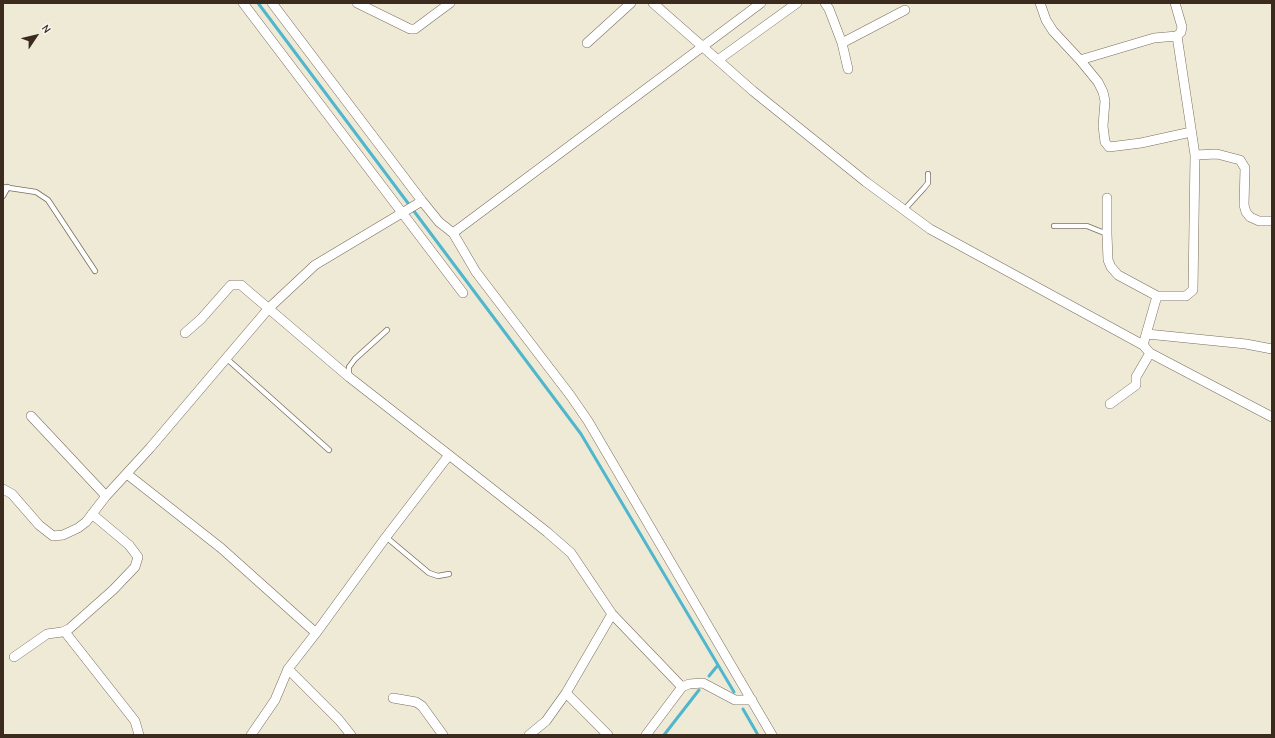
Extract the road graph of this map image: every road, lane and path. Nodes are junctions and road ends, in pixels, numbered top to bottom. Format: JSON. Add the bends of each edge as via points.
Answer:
{"nodes":[{"id":1,"x":243,"y":3,"type":"edge"},
{"id":2,"x":272,"y":3,"type":"edge"},
{"id":3,"x":357,"y":3,"type":"edge"},
{"id":4,"x":450,"y":3,"type":"edge"},
{"id":5,"x":631,"y":3,"type":"edge"},
{"id":6,"x":653,"y":3,"type":"edge"},
{"id":7,"x":761,"y":3,"type":"edge"},
{"id":8,"x":796,"y":3,"type":"edge"},
{"id":9,"x":825,"y":3,"type":"edge"},
{"id":10,"x":1040,"y":3,"type":"edge"},
{"id":11,"x":1175,"y":3,"type":"edge"},
{"id":12,"x":905,"y":10,"type":"dead end"},
{"id":13,"x":1176,"y":36,"type":"junction"},
{"id":14,"x":586,"y":43,"type":"dead end"},
{"id":15,"x":842,"y":43,"type":"junction"},
{"id":16,"x":705,"y":48,"type":"junction"},
{"id":17,"x":717,"y":59,"type":"junction"},
{"id":18,"x":1080,"y":60,"type":"junction"},
{"id":19,"x":848,"y":69,"type":"dead end"},
{"id":20,"x":1191,"y":132,"type":"junction"},
{"id":21,"x":1195,"y":155,"type":"junction"},
{"id":22,"x":928,"y":174,"type":"dead end"},
{"id":23,"x":3,"y":187,"type":"edge"},
{"id":24,"x":8,"y":188,"type":"junction"},
{"id":25,"x":3,"y":196,"type":"edge"},
{"id":26,"x":1107,"y":198,"type":"dead end"},
{"id":27,"x":422,"y":201,"type":"junction"},
{"id":28,"x":904,"y":210,"type":"junction"},
{"id":29,"x":403,"y":212,"type":"junction"},
{"id":30,"x":1272,"y":221,"type":"edge"},
{"id":31,"x":1054,"y":226,"type":"dead end"},
{"id":32,"x":453,"y":233,"type":"junction"},
{"id":33,"x":1107,"y":234,"type":"junction"},
{"id":34,"x":96,"y":271,"type":"dead end"},
{"id":35,"x":463,"y":293,"type":"dead end"},
{"id":36,"x":1157,"y":296,"type":"junction"},
{"id":37,"x":269,"y":308,"type":"junction"},
{"id":38,"x":386,"y":330,"type":"dead end"},
{"id":39,"x":185,"y":333,"type":"dead end"},
{"id":40,"x":1147,"y":334,"type":"junction"},
{"id":41,"x":1143,"y":345,"type":"junction"},
{"id":42,"x":1272,"y":349,"type":"edge"},
{"id":43,"x":1150,"y":353,"type":"junction"},
{"id":44,"x":226,"y":358,"type":"junction"},
{"id":45,"x":349,"y":377,"type":"junction"},
{"id":46,"x":1110,"y":404,"type":"dead end"},
{"id":47,"x":31,"y":416,"type":"dead end"},
{"id":48,"x":1272,"y":417,"type":"edge"},
{"id":49,"x":329,"y":450,"type":"dead end"},
{"id":50,"x":449,"y":455,"type":"junction"},
{"id":51,"x":126,"y":474,"type":"junction"},
{"id":52,"x":3,"y":489,"type":"edge"},
{"id":53,"x":106,"y":496,"type":"junction"},
{"id":54,"x":92,"y":514,"type":"junction"},
{"id":55,"x":386,"y":537,"type":"junction"},
{"id":56,"x":449,"y":574,"type":"dead end"},
{"id":57,"x":612,"y":614,"type":"junction"},
{"id":58,"x":65,"y":632,"type":"junction"},
{"id":59,"x":316,"y":633,"type":"junction"},
{"id":60,"x":14,"y":657,"type":"dead end"},
{"id":61,"x":288,"y":669,"type":"junction"},
{"id":62,"x":682,"y":687,"type":"junction"},
{"id":63,"x":566,"y":693,"type":"junction"},
{"id":64,"x":393,"y":698,"type":"dead end"},
{"id":65,"x":752,"y":700,"type":"junction"},
{"id":66,"x":139,"y":735,"type":"edge"},
{"id":67,"x":251,"y":735,"type":"edge"},
{"id":68,"x":351,"y":735,"type":"edge"},
{"id":69,"x":443,"y":735,"type":"edge"},
{"id":70,"x":529,"y":735,"type":"edge"},
{"id":71,"x":608,"y":735,"type":"edge"},
{"id":72,"x":646,"y":735,"type":"edge"},
{"id":73,"x":772,"y":735,"type":"edge"}],
"edges":[{"from":1,"to":29,"type":"street"},
{"from":2,"to":27,"type":"street"},
{"from":3,"to":4,"type":"street","via":[[410,29],[415,29]]},
{"from":5,"to":14,"type":"street"},
{"from":6,"to":16,"type":"street"},
{"from":7,"to":16,"type":"street"},
{"from":8,"to":17,"type":"street"},
{"from":9,"to":15,"type":"street"},
{"from":10,"to":18,"type":"street","via":[[1053,31]]},
{"from":11,"to":13,"type":"street","via":[[1182,28]]},
{"from":12,"to":15,"type":"street"},
{"from":13,"to":18,"type":"street","via":[[1154,38]]},
{"from":13,"to":20,"type":"street"},
{"from":15,"to":19,"type":"street"},
{"from":16,"to":17,"type":"street"},
{"from":16,"to":32,"type":"street"},
{"from":17,"to":28,"type":"street","via":[[866,182]]},
{"from":18,"to":20,"type":"street","via":[[1103,92],[1103,126],[1105,142],[1109,147]]},
{"from":20,"to":21,"type":"street"},
{"from":21,"to":30,"type":"street","via":[[1217,154],[1240,160],[1245,168],[1246,212],[1259,221]]},
{"from":21,"to":36,"type":"street","via":[[1193,290],[1186,296]]},
{"from":22,"to":28,"type":"lane","via":[[928,183]]},
{"from":23,"to":24,"type":"lane"},
{"from":24,"to":25,"type":"lane"},
{"from":24,"to":34,"type":"lane","via":[[36,192],[48,200]]},
{"from":26,"to":33,"type":"street"},
{"from":27,"to":29,"type":"street"},
{"from":27,"to":32,"type":"street","via":[[439,222]]},
{"from":28,"to":41,"type":"street","via":[[958,245]]},
{"from":29,"to":35,"type":"street"},
{"from":29,"to":37,"type":"street","via":[[315,265]]},
{"from":31,"to":33,"type":"lane","via":[[1087,226]]},
{"from":32,"to":65,"type":"street","via":[[476,272],[588,421]]},
{"from":33,"to":36,"type":"street","via":[[1108,260],[1114,272]]},
{"from":36,"to":40,"type":"street"},
{"from":37,"to":39,"type":"street","via":[[241,284],[235,284],[227,289]]},
{"from":37,"to":44,"type":"street"},
{"from":37,"to":45,"type":"street"},
{"from":38,"to":45,"type":"lane","via":[[355,359],[349,367]]},
{"from":40,"to":41,"type":"street"},
{"from":40,"to":42,"type":"street"},
{"from":41,"to":43,"type":"street"},
{"from":43,"to":46,"type":"street","via":[[1136,377],[1136,385]]},
{"from":43,"to":48,"type":"street"},
{"from":44,"to":49,"type":"lane"},
{"from":44,"to":51,"type":"street"},
{"from":45,"to":50,"type":"street"},
{"from":47,"to":53,"type":"street"},
{"from":50,"to":55,"type":"street"},
{"from":50,"to":57,"type":"street","via":[[571,553]]},
{"from":51,"to":53,"type":"street"},
{"from":51,"to":59,"type":"street","via":[[221,548]]},
{"from":52,"to":54,"type":"street","via":[[12,494],[39,526],[53,536],[63,535],[78,528]]},
{"from":53,"to":54,"type":"street"},
{"from":54,"to":58,"type":"street","via":[[129,545],[136,553],[138,562],[113,590]]},
{"from":55,"to":56,"type":"lane","via":[[429,573],[438,576]]},
{"from":55,"to":59,"type":"street"},
{"from":57,"to":62,"type":"street"},
{"from":57,"to":63,"type":"street"},
{"from":58,"to":60,"type":"street","via":[[47,634]]},
{"from":58,"to":66,"type":"street","via":[[135,721]]},
{"from":59,"to":61,"type":"street"},
{"from":61,"to":67,"type":"street","via":[[275,700]]},
{"from":61,"to":68,"type":"street"},
{"from":62,"to":65,"type":"street","via":[[703,683],[735,700]]},
{"from":62,"to":72,"type":"street"},
{"from":63,"to":70,"type":"street","via":[[546,721]]},
{"from":63,"to":71,"type":"street"},
{"from":64,"to":69,"type":"street","via":[[416,702],[422,706]]},
{"from":65,"to":73,"type":"street"}]}
